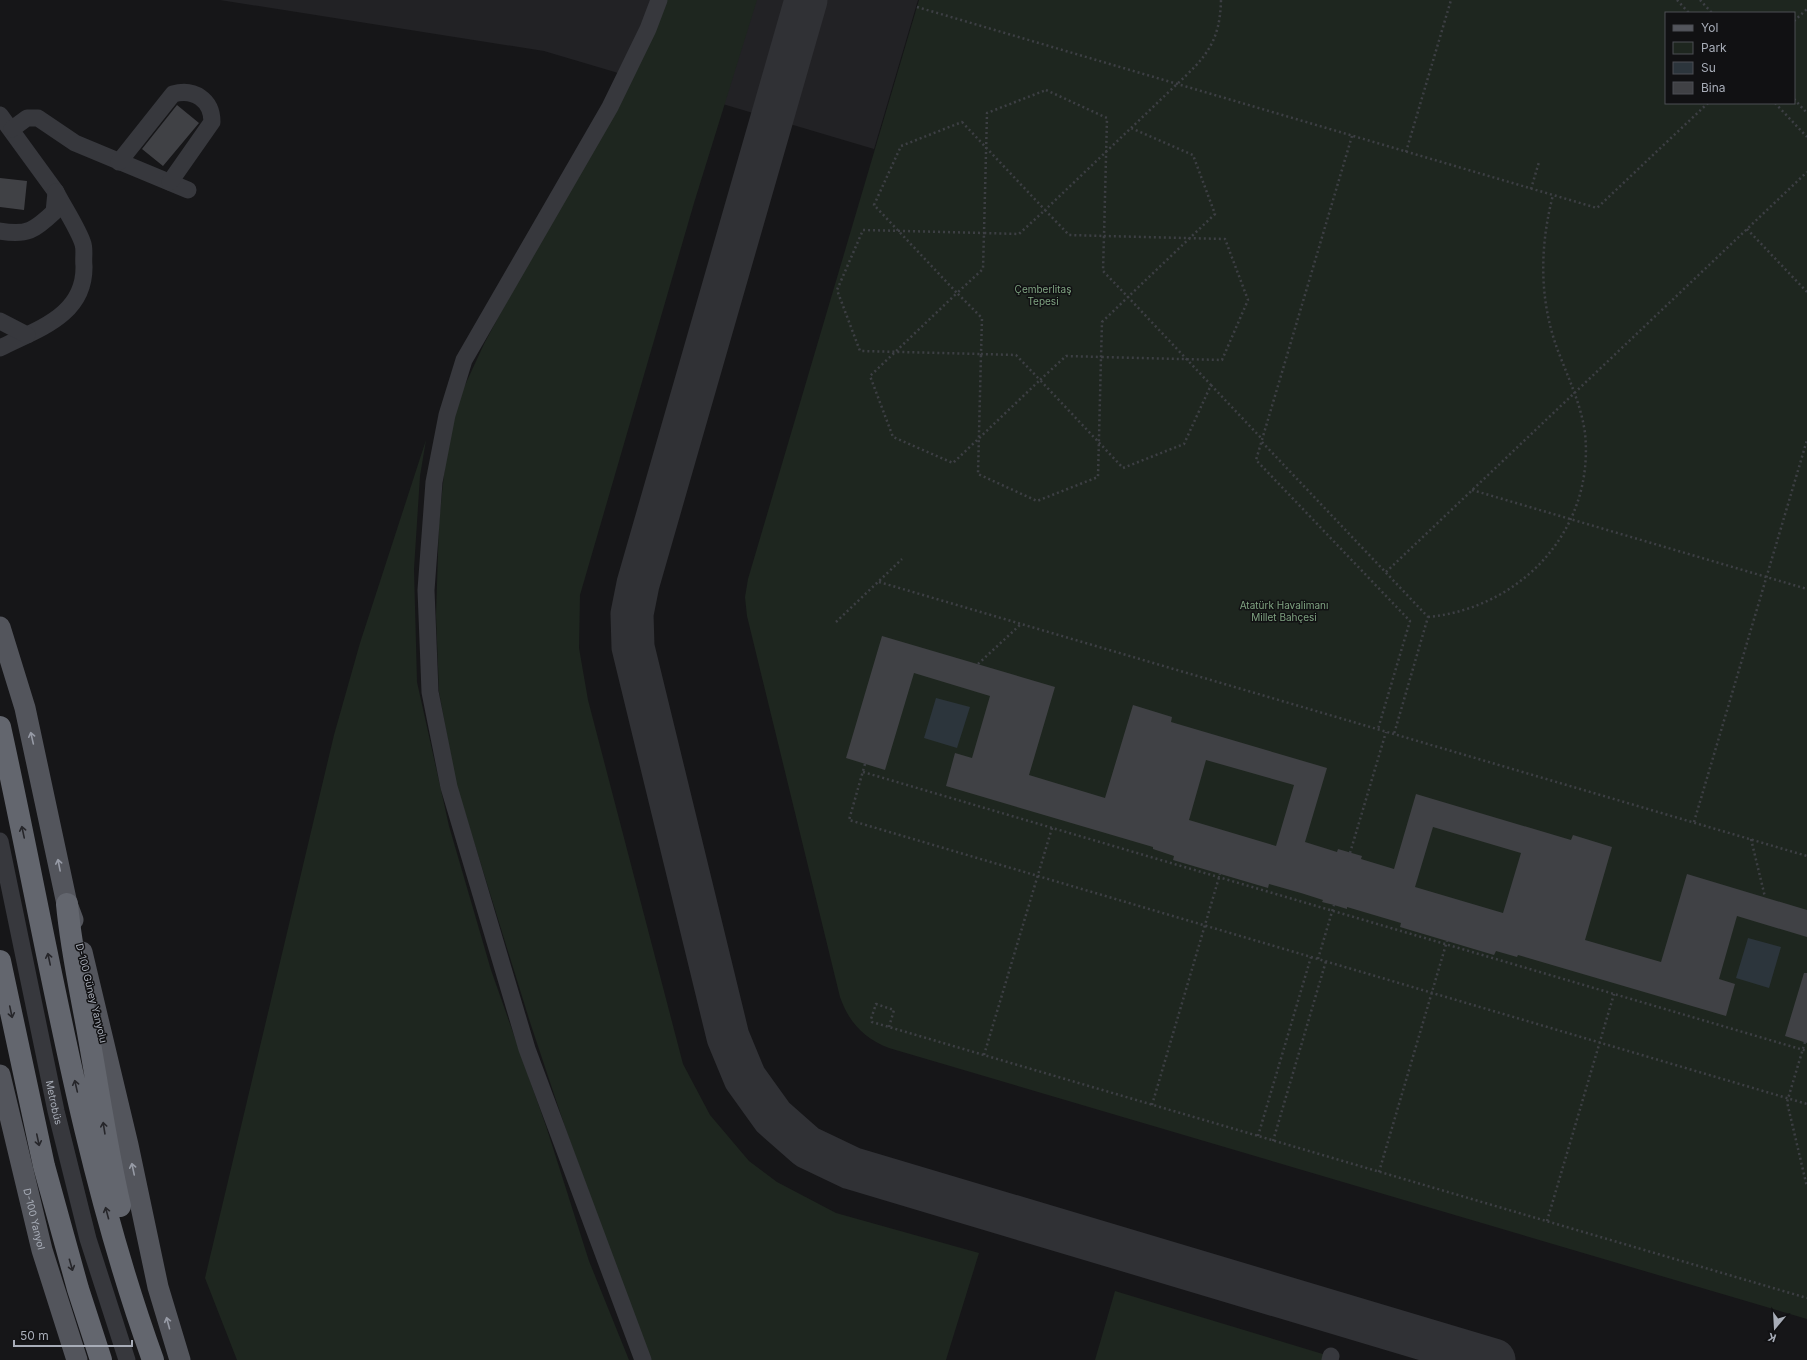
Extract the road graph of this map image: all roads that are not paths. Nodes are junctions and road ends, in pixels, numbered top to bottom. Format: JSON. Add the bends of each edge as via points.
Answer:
{"nodes":[{"id":1,"x":659,"y":0,"type":"edge"},
{"id":2,"x":0,"y":115,"type":"edge"},
{"id":3,"x":12,"y":129,"type":"junction"},
{"id":4,"x":119,"y":162,"type":"junction"},
{"id":5,"x":170,"y":182,"type":"junction"},
{"id":6,"x":188,"y":190,"type":"dead end"},
{"id":7,"x":56,"y":192,"type":"junction"},
{"id":8,"x":0,"y":231,"type":"edge"},
{"id":9,"x":0,"y":321,"type":"edge"},
{"id":10,"x":27,"y":335,"type":"junction"},
{"id":11,"x":0,"y":348,"type":"edge"},
{"id":12,"x":0,"y":627,"type":"edge"},
{"id":13,"x":0,"y":727,"type":"edge"},
{"id":14,"x":0,"y":841,"type":"edge"},
{"id":15,"x":67,"y":904,"type":"junction"},
{"id":16,"x":0,"y":960,"type":"edge"},
{"id":17,"x":0,"y":1075,"type":"edge"},
{"id":18,"x":138,"y":1317,"type":"junction"},
{"id":19,"x":77,"y":1360,"type":"edge"},
{"id":20,"x":101,"y":1360,"type":"edge"},
{"id":21,"x":127,"y":1360,"type":"edge"},
{"id":22,"x":153,"y":1360,"type":"edge"},
{"id":23,"x":180,"y":1360,"type":"edge"},
{"id":24,"x":643,"y":1360,"type":"edge"}],
"edges":[{"from":1,"to":24,"type":"street","via":[[648,29],[610,107],[464,360],[447,415],[434,482],[426,590],[430,692],[449,787],[527,1049]]},
{"from":2,"to":3,"type":"street"},
{"from":3,"to":4,"type":"street","via":[[27,118],[38,118],[75,143]]},
{"from":3,"to":7,"type":"street"},
{"from":4,"to":5,"type":"street"},
{"from":4,"to":5,"type":"street","via":[[174,94],[186,91],[198,95],[208,104],[212,122]]},
{"from":5,"to":6,"type":"street"},
{"from":7,"to":8,"type":"street","via":[[54,212],[36,229],[14,234]]},
{"from":7,"to":10,"type":"street","via":[[83,244],[84,272],[80,294],[66,312]]},
{"from":9,"to":10,"type":"street"},
{"from":10,"to":11,"type":"street"},
{"from":15,"to":12,"type":"main road","name":"D-100 Güney Yanyolu","one_way":true,"via":[[25,708]]},
{"from":18,"to":13,"type":"highway","one_way":true,"via":[[95,1170]]},
{"from":14,"to":21,"type":"street","name":"Metrobüs","via":[[56,1111],[88,1240]]},
{"from":18,"to":15,"type":"highway","one_way":true,"via":[[135,1277],[106,1144],[76,975]]},
{"from":23,"to":15,"type":"main road","name":"D-100 Güney Yanyolu","one_way":true,"via":[[158,1287],[96,1005],[78,933]]},
{"from":16,"to":20,"type":"highway","one_way":true,"via":[[44,1166],[78,1289]]},
{"from":17,"to":19,"type":"main road","name":"D-100 Yanyol","via":[[42,1250]]},
{"from":18,"to":22,"type":"highway"}]}
